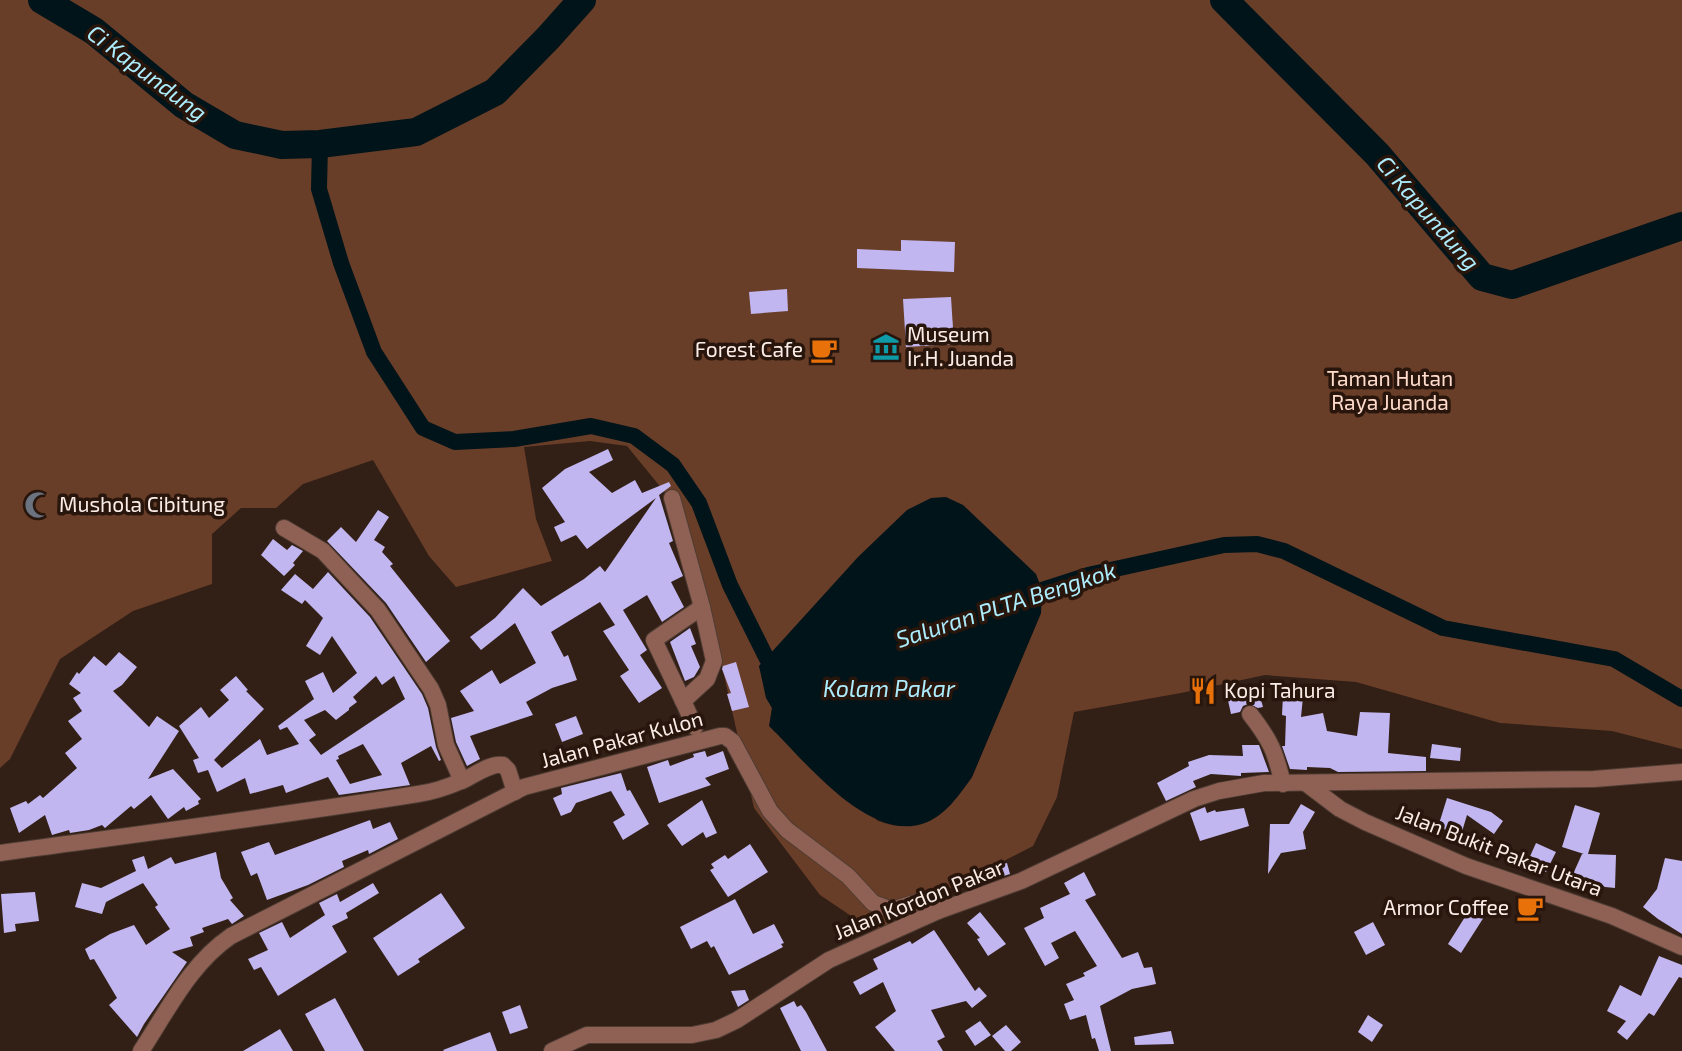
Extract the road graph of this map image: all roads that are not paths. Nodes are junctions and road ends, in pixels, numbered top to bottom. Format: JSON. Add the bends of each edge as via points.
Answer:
{"nodes":[{"id":1,"x":672,"y":498,"type":"dead end"},
{"id":2,"x":284,"y":528,"type":"dead end"},
{"id":3,"x":702,"y":607,"type":"junction"},
{"id":4,"x":683,"y":701,"type":"junction"},
{"id":5,"x":1250,"y":714,"type":"dead end"},
{"id":6,"x":695,"y":727,"type":"dead end"},
{"id":7,"x":1682,"y":772,"type":"edge"},
{"id":8,"x":462,"y":781,"type":"junction"},
{"id":9,"x":1307,"y":783,"type":"junction"},
{"id":10,"x":1283,"y":784,"type":"junction"},
{"id":11,"x":520,"y":790,"type":"junction"},
{"id":12,"x":0,"y":853,"type":"edge"},
{"id":13,"x":939,"y":911,"type":"junction"},
{"id":14,"x":1682,"y":947,"type":"edge"},
{"id":15,"x":141,"y":1051,"type":"edge"},
{"id":16,"x":552,"y":1051,"type":"edge"}],
"edges":[{"from":1,"to":3,"type":"street"},
{"from":2,"to":8,"type":"street","via":[[323,551],[378,610],[435,697],[446,745]]},
{"from":3,"to":4,"type":"street","via":[[714,661],[707,679]]},
{"from":3,"to":4,"type":"street","via":[[654,640]]},
{"from":4,"to":6,"type":"street"},
{"from":5,"to":10,"type":"street","via":[[1275,751]]},
{"from":7,"to":9,"type":"street","name":"Jalan Kordon Pakar","via":[[1594,779]]},
{"from":8,"to":11,"type":"street","via":[[497,764],[508,770]]},
{"from":8,"to":12,"type":"street","via":[[428,793],[311,812]]},
{"from":9,"to":10,"type":"street","name":"Jalan Kordon Pakar"},
{"from":9,"to":14,"type":"street","name":"Jalan Bukit Pakar Utara","via":[[1365,822],[1466,866],[1612,916]]},
{"from":10,"to":13,"type":"street","name":"Jalan Kordon Pakar","via":[[1264,783],[1194,799],[1021,881]]},
{"from":11,"to":13,"type":"street","name":"Jalan Pakar Kulon","via":[[725,736],[733,742],[770,811],[873,903],[892,910],[927,899]]},
{"from":11,"to":15,"type":"street","via":[[211,949]]},
{"from":13,"to":16,"type":"street","name":"Jalan Kordon Pakar","via":[[829,960],[716,1030],[692,1035],[587,1035]]}]}
